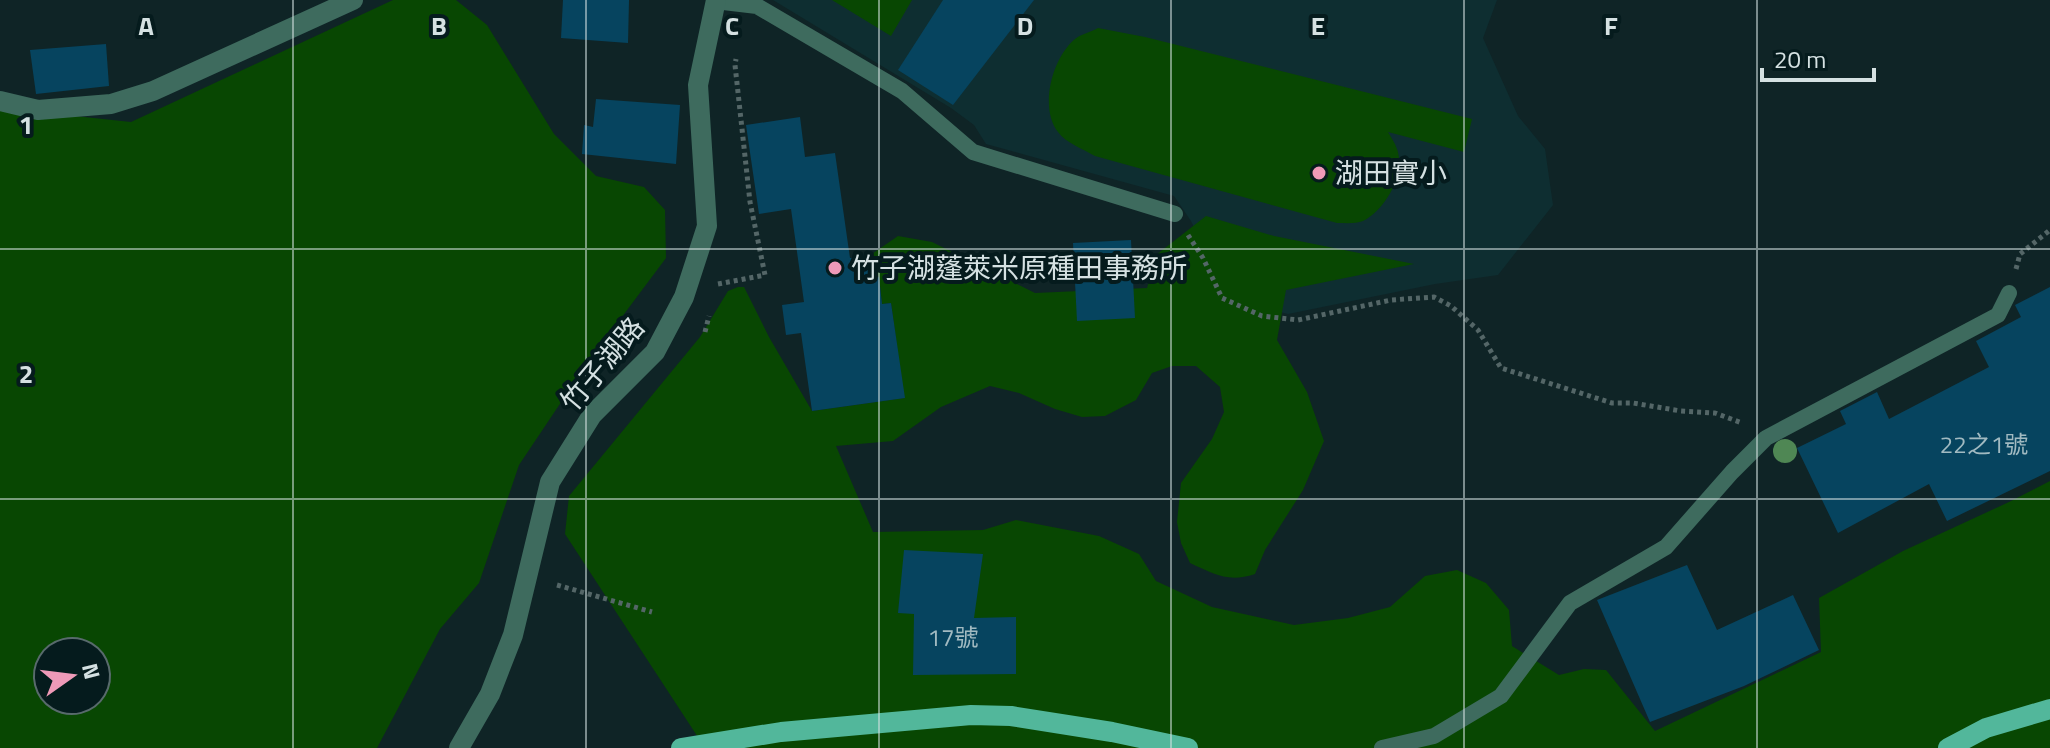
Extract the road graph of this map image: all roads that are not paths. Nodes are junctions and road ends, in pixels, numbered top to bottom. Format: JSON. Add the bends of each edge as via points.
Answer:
{"nodes":[{"id":1,"x":353,"y":0,"type":"edge"},
{"id":2,"x":713,"y":0,"type":"edge"},
{"id":3,"x":0,"y":101,"type":"edge"},
{"id":4,"x":1175,"y":214,"type":"road end"},
{"id":5,"x":2009,"y":293,"type":"road end"},
{"id":6,"x":2050,"y":709,"type":"edge"},
{"id":7,"x":459,"y":748,"type":"edge"},
{"id":8,"x":681,"y":748,"type":"edge"},
{"id":9,"x":1188,"y":748,"type":"edge"},
{"id":10,"x":1382,"y":748,"type":"edge"},
{"id":11,"x":1948,"y":748,"type":"edge"}],
"edges":[{"from":1,"to":3,"type":"street","via":[[153,91],[111,104],[38,110]]},
{"from":2,"to":4,"type":"lane","via":[[757,6],[902,91],[973,152]]},
{"from":2,"to":7,"type":"street","name":"竹子湖路","via":[[698,85],[707,226],[684,297],[655,352],[592,415],[550,482],[513,635],[490,694]]},
{"from":5,"to":10,"type":"lane","via":[[1998,315],[1766,438],[1666,547],[1570,603],[1501,696],[1434,736]]},
{"from":6,"to":11,"type":"main road","via":[[1986,728]]},
{"from":8,"to":9,"type":"main road","via":[[781,732],[971,715],[1011,716]]}]}
